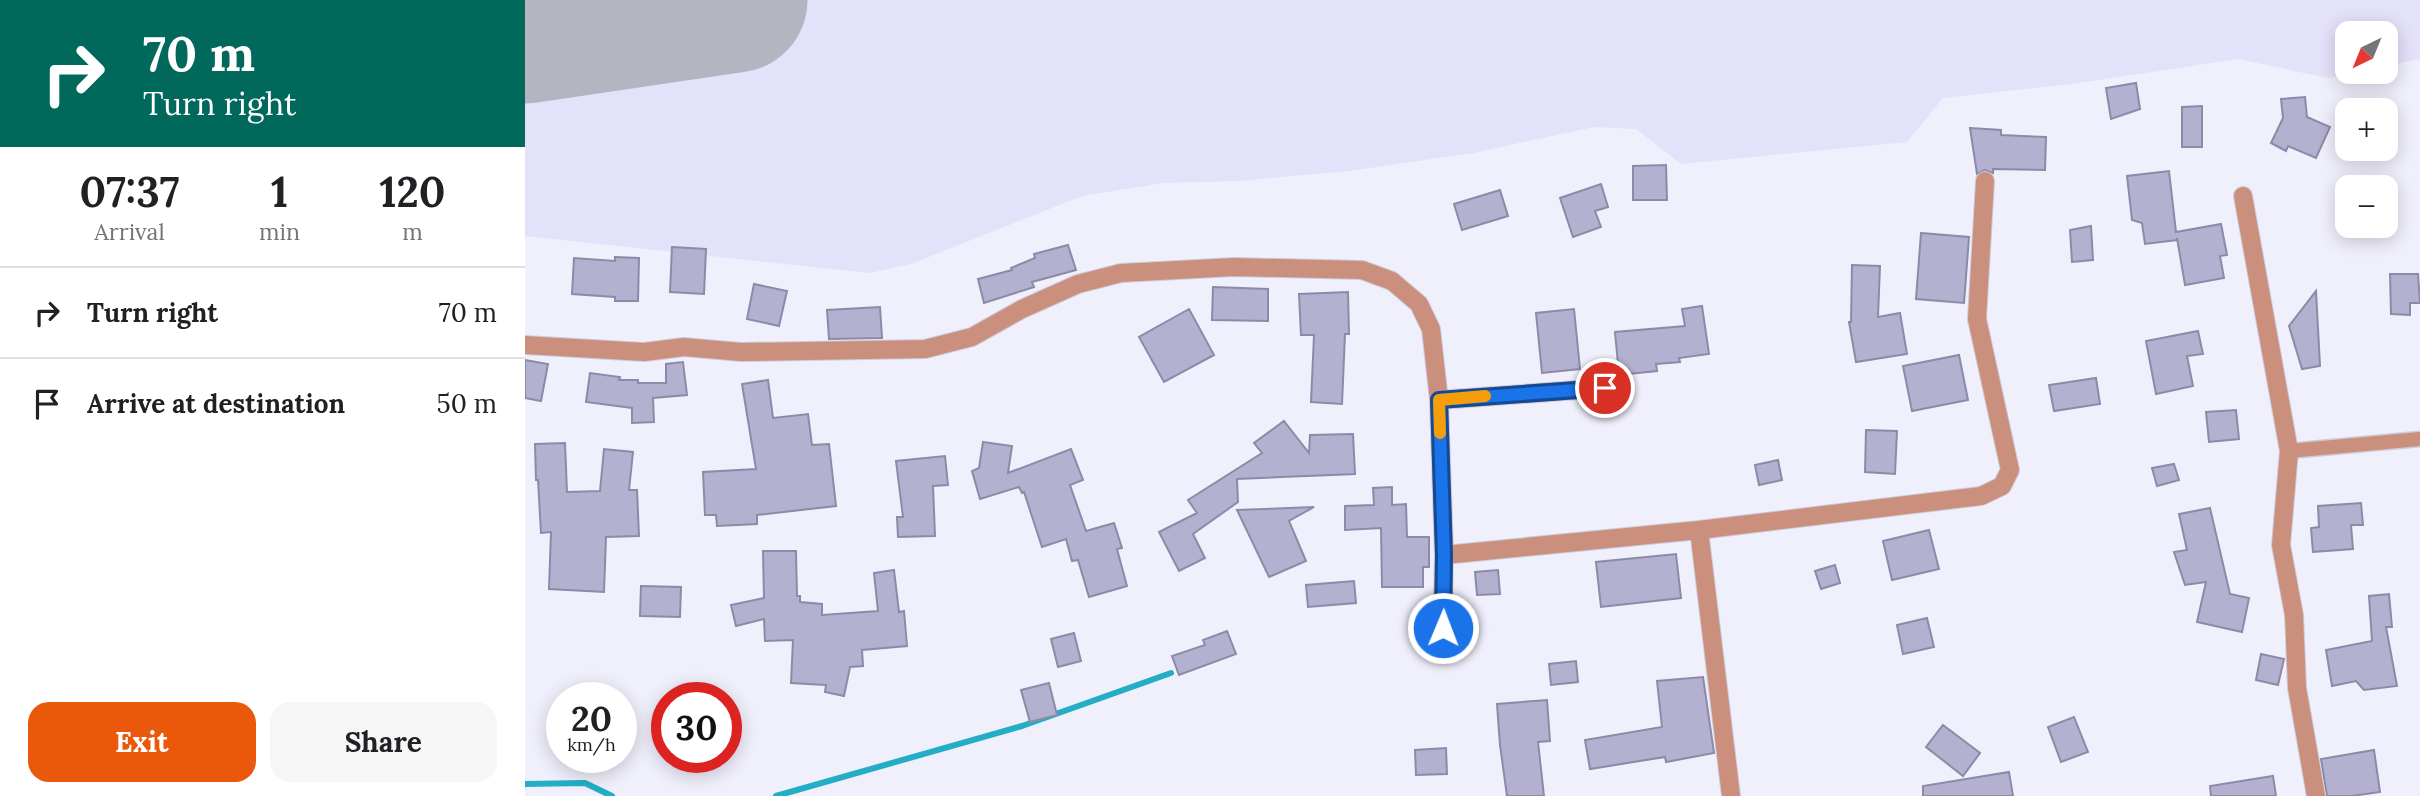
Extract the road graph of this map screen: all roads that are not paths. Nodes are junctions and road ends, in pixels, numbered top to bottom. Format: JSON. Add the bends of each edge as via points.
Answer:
{"nodes":[{"id":1,"x":1985,"y":181,"type":"dead end"},
{"id":2,"x":2243,"y":196,"type":"dead end"},
{"id":3,"x":525,"y":345,"type":"edge"},
{"id":4,"x":1605,"y":388,"type":"dead end"},
{"id":5,"x":1439,"y":400,"type":"junction"},
{"id":6,"x":2420,"y":439,"type":"edge"},
{"id":7,"x":2290,"y":451,"type":"junction"},
{"id":8,"x":1699,"y":530,"type":"junction"},
{"id":9,"x":1444,"y":555,"type":"junction"},
{"id":10,"x":1443,"y":652,"type":"dead end"},
{"id":11,"x":1731,"y":796,"type":"edge"},
{"id":12,"x":2316,"y":796,"type":"edge"}],
"edges":[{"from":1,"to":8,"type":"street","via":[[1977,319],[2010,470],[2002,486],[1981,496]]},
{"from":2,"to":7,"type":"street"},
{"from":3,"to":5,"type":"street","via":[[644,352],[684,347],[741,352],[925,349],[972,337],[1078,284],[1121,273],[1234,267],[1362,270],[1392,281],[1419,304],[1431,329]]},
{"from":4,"to":5,"type":"street"},
{"from":5,"to":9,"type":"street"},
{"from":6,"to":7,"type":"street"},
{"from":7,"to":12,"type":"street","via":[[2281,545],[2294,615],[2297,688]]},
{"from":8,"to":9,"type":"street"},
{"from":8,"to":11,"type":"street"},
{"from":9,"to":10,"type":"street"}]}
